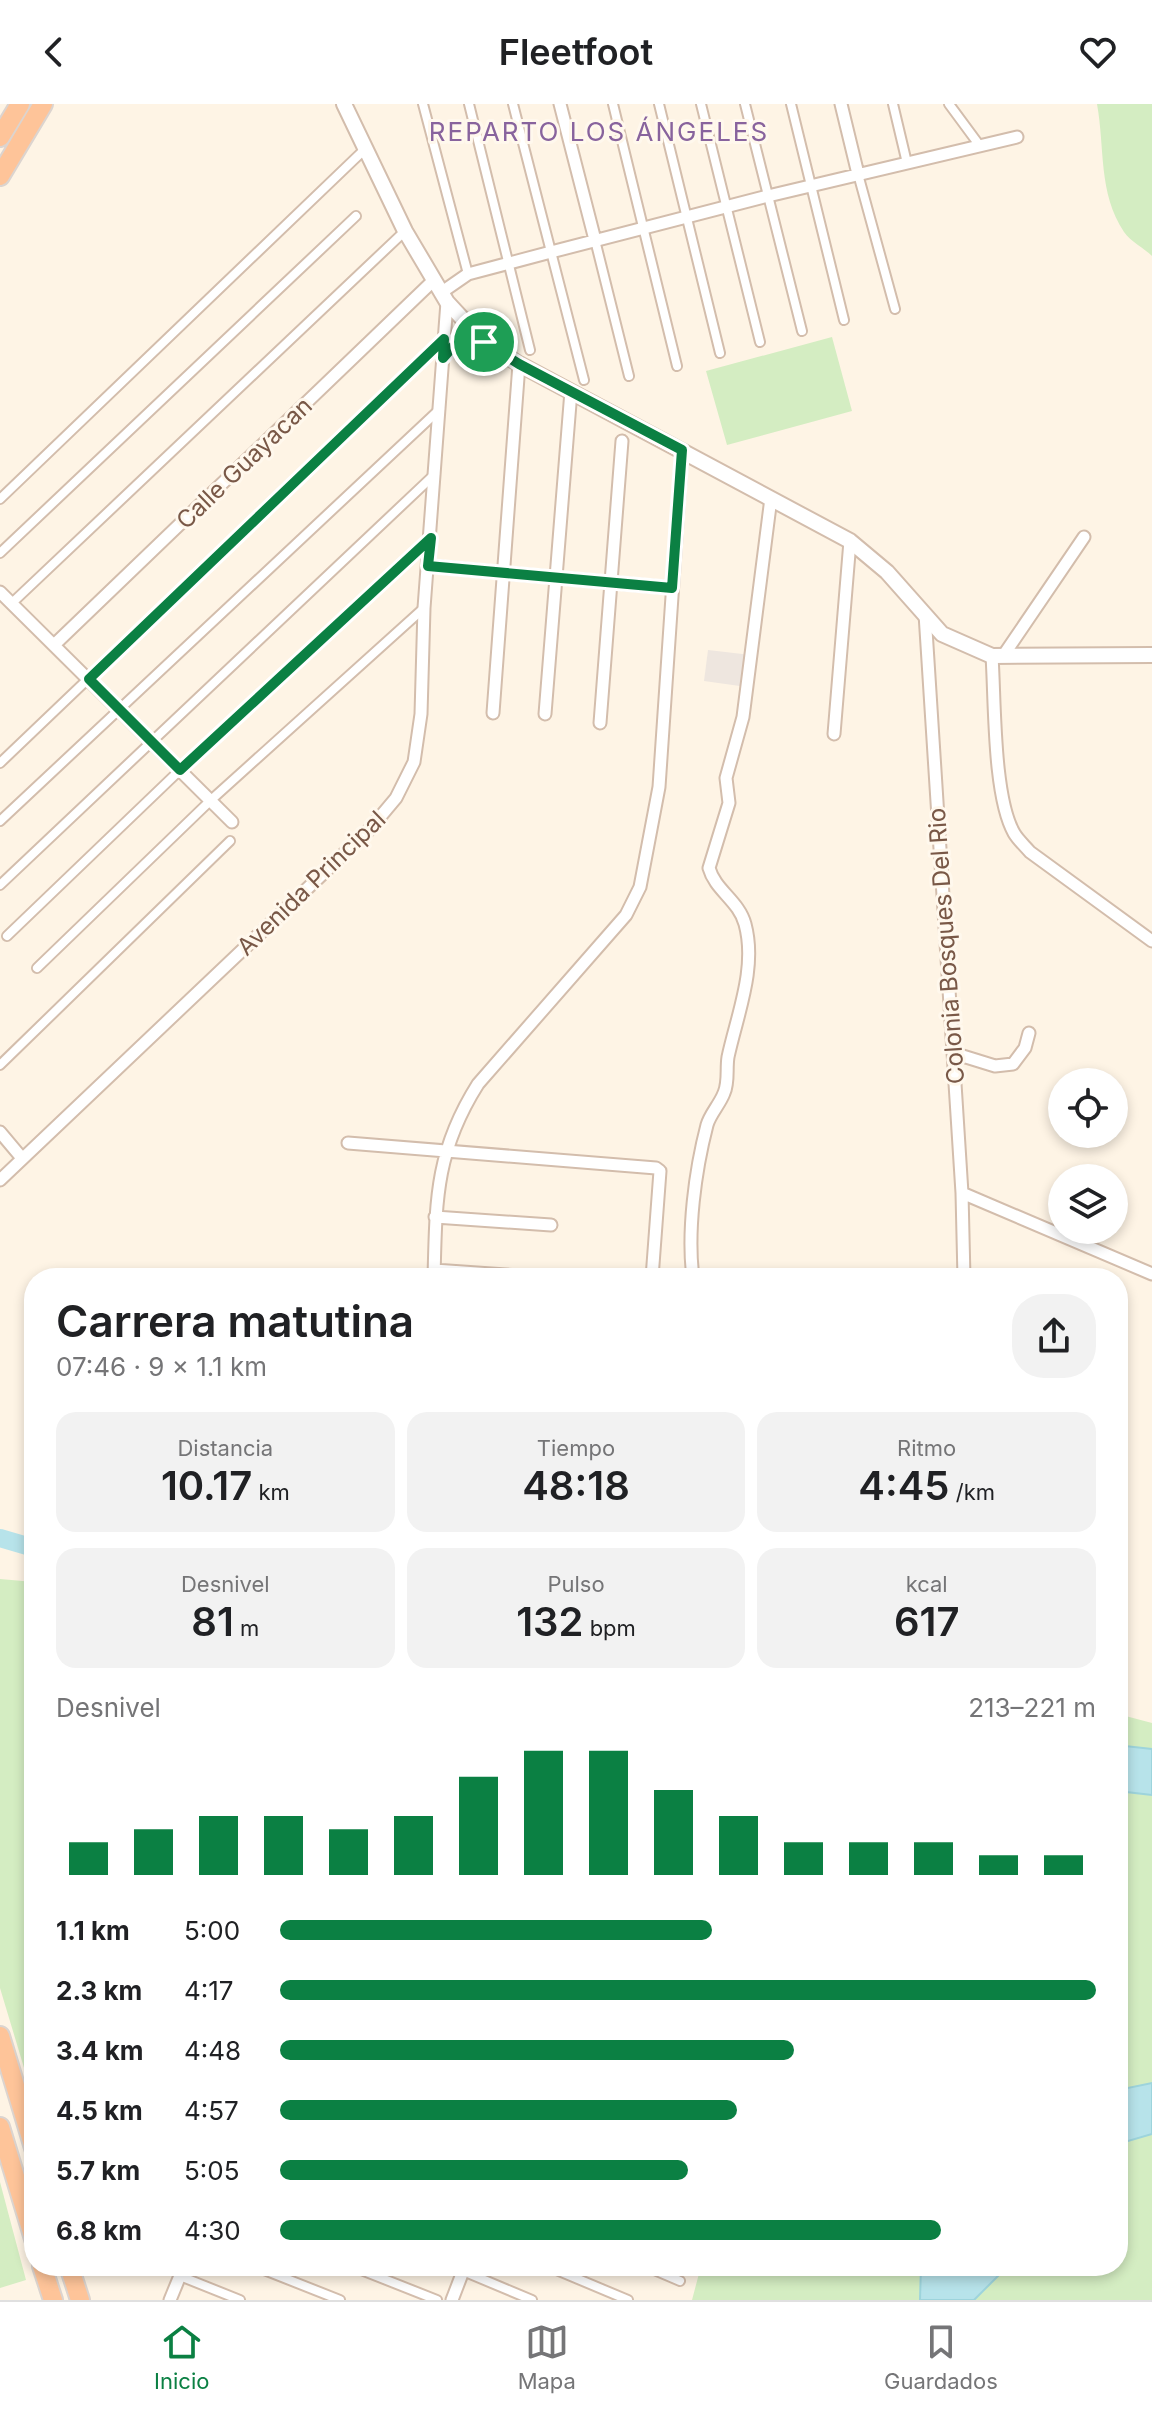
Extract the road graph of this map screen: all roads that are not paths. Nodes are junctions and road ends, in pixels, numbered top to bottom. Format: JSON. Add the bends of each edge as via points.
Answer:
{"nodes":[{"id":1,"x":20,"y":104,"type":"edge"},
{"id":2,"x":43,"y":104,"type":"edge"},
{"id":3,"x":344,"y":104,"type":"edge"},
{"id":4,"x":423,"y":104,"type":"edge"},
{"id":5,"x":469,"y":104,"type":"edge"},
{"id":6,"x":513,"y":104,"type":"edge"},
{"id":7,"x":560,"y":104,"type":"edge"},
{"id":8,"x":613,"y":104,"type":"edge"},
{"id":9,"x":659,"y":104,"type":"edge"},
{"id":10,"x":701,"y":104,"type":"edge"},
{"id":11,"x":745,"y":104,"type":"edge"},
{"id":12,"x":791,"y":104,"type":"edge"},
{"id":13,"x":841,"y":104,"type":"edge"},
{"id":14,"x":893,"y":104,"type":"edge"},
{"id":15,"x":949,"y":104,"type":"edge"},
{"id":16,"x":0,"y":137,"type":"edge"},
{"id":17,"x":1017,"y":137,"type":"dead end"},
{"id":18,"x":980,"y":146,"type":"junction"},
{"id":19,"x":364,"y":150,"type":"junction"},
{"id":20,"x":907,"y":163,"type":"junction"},
{"id":21,"x":858,"y":174,"type":"junction"},
{"id":22,"x":0,"y":176,"type":"edge"},
{"id":23,"x":810,"y":186,"type":"junction"},
{"id":24,"x":768,"y":196,"type":"junction"},
{"id":25,"x":727,"y":206,"type":"junction"},
{"id":26,"x":356,"y":216,"type":"dead end"},
{"id":27,"x":686,"y":217,"type":"junction"},
{"id":28,"x":643,"y":228,"type":"junction"},
{"id":29,"x":405,"y":231,"type":"junction"},
{"id":30,"x":595,"y":240,"type":"junction"},
{"id":31,"x":551,"y":252,"type":"junction"},
{"id":32,"x":509,"y":264,"type":"junction"},
{"id":33,"x":468,"y":274,"type":"junction"},
{"id":34,"x":441,"y":292,"type":"junction"},
{"id":35,"x":895,"y":309,"type":"dead end"},
{"id":36,"x":844,"y":320,"type":"dead end"},
{"id":37,"x":802,"y":331,"type":"dead end"},
{"id":38,"x":444,"y":339,"type":"junction"},
{"id":39,"x":484,"y":342,"type":"junction"},
{"id":40,"x":760,"y":342,"type":"dead end"},
{"id":41,"x":530,"y":350,"type":"dead end"},
{"id":42,"x":720,"y":353,"type":"dead end"},
{"id":43,"x":443,"y":358,"type":"junction"},
{"id":44,"x":519,"y":364,"type":"junction"},
{"id":45,"x":677,"y":366,"type":"dead end"},
{"id":46,"x":629,"y":376,"type":"dead end"},
{"id":47,"x":584,"y":380,"type":"dead end"},
{"id":48,"x":571,"y":391,"type":"junction"},
{"id":49,"x":440,"y":409,"type":"junction"},
{"id":50,"x":622,"y":441,"type":"dead end"},
{"id":51,"x":682,"y":450,"type":"junction"},
{"id":52,"x":436,"y":474,"type":"junction"},
{"id":53,"x":771,"y":498,"type":"junction"},
{"id":54,"x":0,"y":499,"type":"edge"},
{"id":55,"x":1084,"y":537,"type":"dead end"},
{"id":56,"x":431,"y":538,"type":"junction"},
{"id":57,"x":850,"y":541,"type":"junction"},
{"id":58,"x":0,"y":553,"type":"edge"},
{"id":59,"x":428,"y":566,"type":"junction"},
{"id":60,"x":503,"y":573,"type":"junction"},
{"id":61,"x":556,"y":577,"type":"junction"},
{"id":62,"x":612,"y":582,"type":"junction"},
{"id":63,"x":672,"y":588,"type":"junction"},
{"id":64,"x":0,"y":592,"type":"edge"},
{"id":65,"x":12,"y":603,"type":"junction"},
{"id":66,"x":424,"y":608,"type":"junction"},
{"id":67,"x":925,"y":614,"type":"junction"},
{"id":68,"x":54,"y":645,"type":"junction"},
{"id":69,"x":1152,"y":655,"type":"edge"},
{"id":70,"x":998,"y":656,"type":"junction"},
{"id":71,"x":89,"y":679,"type":"junction"},
{"id":72,"x":120,"y":710,"type":"junction"},
{"id":73,"x":493,"y":713,"type":"dead end"},
{"id":74,"x":545,"y":714,"type":"dead end"},
{"id":75,"x":600,"y":723,"type":"dead end"},
{"id":76,"x":834,"y":734,"type":"dead end"},
{"id":77,"x":151,"y":741,"type":"junction"},
{"id":78,"x":0,"y":763,"type":"edge"},
{"id":79,"x":180,"y":770,"type":"junction"},
{"id":80,"x":211,"y":800,"type":"junction"},
{"id":81,"x":0,"y":821,"type":"edge"},
{"id":82,"x":232,"y":822,"type":"dead end"},
{"id":83,"x":230,"y":841,"type":"dead end"},
{"id":84,"x":0,"y":885,"type":"edge"},
{"id":85,"x":7,"y":936,"type":"dead end"},
{"id":86,"x":1152,"y":941,"type":"edge"},
{"id":87,"x":37,"y":968,"type":"dead end"},
{"id":88,"x":1029,"y":1033,"type":"dead end"},
{"id":89,"x":953,"y":1053,"type":"junction"},
{"id":90,"x":0,"y":1065,"type":"edge"},
{"id":91,"x":0,"y":1132,"type":"edge"},
{"id":92,"x":348,"y":1143,"type":"dead end"},
{"id":93,"x":446,"y":1150,"type":"junction"},
{"id":94,"x":21,"y":1157,"type":"junction"},
{"id":95,"x":0,"y":1180,"type":"edge"},
{"id":96,"x":962,"y":1193,"type":"junction"},
{"id":97,"x":435,"y":1217,"type":"junction"},
{"id":98,"x":551,"y":1225,"type":"dead end"},
{"id":99,"x":434,"y":1268,"type":"edge"},
{"id":100,"x":653,"y":1268,"type":"edge"},
{"id":101,"x":691,"y":1268,"type":"edge"},
{"id":102,"x":964,"y":1268,"type":"edge"},
{"id":103,"x":1152,"y":1274,"type":"edge"},
{"id":104,"x":0,"y":2036,"type":"edge"},
{"id":105,"x":8,"y":2090,"type":"edge"},
{"id":106,"x":24,"y":2126,"type":"edge"},
{"id":107,"x":0,"y":2127,"type":"edge"},
{"id":108,"x":24,"y":2206,"type":"edge"},
{"id":109,"x":45,"y":2276,"type":"edge"},
{"id":110,"x":72,"y":2276,"type":"edge"},
{"id":111,"x":180,"y":2276,"type":"edge"},
{"id":112,"x":192,"y":2276,"type":"edge"},
{"id":113,"x":279,"y":2276,"type":"edge"},
{"id":114,"x":376,"y":2276,"type":"edge"},
{"id":115,"x":460,"y":2276,"type":"edge"},
{"id":116,"x":480,"y":2276,"type":"edge"},
{"id":117,"x":571,"y":2276,"type":"edge"},
{"id":118,"x":668,"y":2276,"type":"edge"},
{"id":119,"x":680,"y":2281,"type":"dead end"},
{"id":120,"x":53,"y":2300,"type":"edge"},
{"id":121,"x":80,"y":2300,"type":"edge"},
{"id":122,"x":170,"y":2300,"type":"edge"},
{"id":123,"x":240,"y":2300,"type":"edge"},
{"id":124,"x":340,"y":2300,"type":"edge"},
{"id":125,"x":437,"y":2300,"type":"edge"},
{"id":126,"x":452,"y":2300,"type":"edge"},
{"id":127,"x":532,"y":2300,"type":"edge"},
{"id":128,"x":628,"y":2300,"type":"edge"}],
"edges":[{"from":1,"to":16,"type":"highway"},
{"from":2,"to":22,"type":"highway"},
{"from":3,"to":19,"type":"street"},
{"from":4,"to":33,"type":"street"},
{"from":5,"to":32,"type":"street"},
{"from":6,"to":31,"type":"street"},
{"from":7,"to":30,"type":"street"},
{"from":8,"to":28,"type":"street"},
{"from":9,"to":27,"type":"street"},
{"from":10,"to":25,"type":"street"},
{"from":11,"to":24,"type":"street"},
{"from":12,"to":23,"type":"street"},
{"from":13,"to":21,"type":"street"},
{"from":14,"to":20,"type":"street"},
{"from":15,"to":18,"type":"street"},
{"from":17,"to":18,"type":"street"},
{"from":18,"to":20,"type":"street"},
{"from":19,"to":29,"type":"street"},
{"from":19,"to":54,"type":"street"},
{"from":20,"to":21,"type":"street"},
{"from":21,"to":23,"type":"street"},
{"from":21,"to":35,"type":"street"},
{"from":23,"to":24,"type":"street"},
{"from":23,"to":36,"type":"street"},
{"from":24,"to":25,"type":"street"},
{"from":24,"to":37,"type":"street"},
{"from":25,"to":27,"type":"street"},
{"from":25,"to":40,"type":"street"},
{"from":26,"to":58,"type":"street"},
{"from":27,"to":28,"type":"street"},
{"from":27,"to":42,"type":"street"},
{"from":28,"to":30,"type":"street"},
{"from":28,"to":45,"type":"street"},
{"from":29,"to":34,"type":"street"},
{"from":29,"to":65,"type":"street"},
{"from":30,"to":31,"type":"street"},
{"from":30,"to":46,"type":"street"},
{"from":31,"to":32,"type":"street"},
{"from":31,"to":47,"type":"street"},
{"from":32,"to":33,"type":"street"},
{"from":32,"to":41,"type":"street"},
{"from":33,"to":34,"type":"street","name":"Calle Guayacan"},
{"from":34,"to":38,"type":"street","name":"Avenida Principal"},
{"from":34,"to":39,"type":"street"},
{"from":34,"to":68,"type":"street","name":"Calle Guayacan"},
{"from":38,"to":43,"type":"street","name":"Avenida Principal"},
{"from":38,"to":71,"type":"street"},
{"from":39,"to":43,"type":"street","via":[[469,336]]},
{"from":39,"to":44,"type":"street"},
{"from":43,"to":49,"type":"street","name":"Avenida Principal"},
{"from":44,"to":48,"type":"street"},
{"from":44,"to":60,"type":"street"},
{"from":48,"to":51,"type":"street"},
{"from":48,"to":61,"type":"street"},
{"from":49,"to":52,"type":"street","name":"Avenida Principal"},
{"from":49,"to":72,"type":"street"},
{"from":50,"to":62,"type":"street"},
{"from":51,"to":53,"type":"street"},
{"from":51,"to":63,"type":"street"},
{"from":52,"to":56,"type":"street","name":"Avenida Principal"},
{"from":52,"to":77,"type":"street"},
{"from":53,"to":57,"type":"street"},
{"from":53,"to":101,"type":"street","via":[[743,717],[726,778],[729,803],[709,868],[738,905],[745,925],[744,997],[727,1061],[726,1091],[707,1122],[697,1175]]},
{"from":55,"to":70,"type":"street"},
{"from":56,"to":59,"type":"street","name":"Avenida Principal"},
{"from":56,"to":79,"type":"street"},
{"from":57,"to":67,"type":"street"},
{"from":57,"to":76,"type":"street"},
{"from":59,"to":60,"type":"street"},
{"from":59,"to":66,"type":"street","name":"Avenida Principal"},
{"from":60,"to":61,"type":"street"},
{"from":60,"to":73,"type":"street"},
{"from":61,"to":62,"type":"street"},
{"from":61,"to":74,"type":"street"},
{"from":62,"to":63,"type":"street"},
{"from":62,"to":75,"type":"street"},
{"from":63,"to":93,"type":"street","via":[[659,787],[640,887],[626,915],[478,1084]]},
{"from":64,"to":65,"type":"street"},
{"from":65,"to":68,"type":"street"},
{"from":66,"to":80,"type":"street"},
{"from":66,"to":94,"type":"street","name":"Avenida Principal","via":[[414,762],[396,798],[334,865]]},
{"from":67,"to":70,"type":"street","via":[[942,634]]},
{"from":67,"to":89,"type":"street","name":"Colonia Bosques Del Rio"},
{"from":68,"to":71,"type":"street"},
{"from":69,"to":70,"type":"street"},
{"from":70,"to":86,"type":"street","via":[[1000,783],[1014,833],[1030,852]]},
{"from":71,"to":72,"type":"street"},
{"from":71,"to":78,"type":"street"},
{"from":72,"to":77,"type":"street"},
{"from":72,"to":81,"type":"street"},
{"from":77,"to":79,"type":"street"},
{"from":77,"to":84,"type":"street"},
{"from":79,"to":80,"type":"street"},
{"from":79,"to":85,"type":"street"},
{"from":80,"to":82,"type":"street"},
{"from":80,"to":87,"type":"street"},
{"from":83,"to":90,"type":"street"},
{"from":88,"to":89,"type":"street","via":[[1013,1064],[995,1066]]},
{"from":89,"to":96,"type":"street","name":"Colonia Bosques Del Rio"},
{"from":91,"to":94,"type":"street"},
{"from":92,"to":93,"type":"street"},
{"from":93,"to":97,"type":"street"},
{"from":93,"to":100,"type":"street","via":[[656,1168],[660,1171]]},
{"from":94,"to":95,"type":"street","name":"Avenida Principal"},
{"from":96,"to":102,"type":"street","name":"Colonia Bosques Del Rio"},
{"from":96,"to":103,"type":"street"},
{"from":97,"to":98,"type":"street"},
{"from":97,"to":99,"type":"street"},
{"from":104,"to":105,"type":"highway"},
{"from":105,"to":106,"type":"highway"},
{"from":107,"to":108,"type":"highway"},
{"from":109,"to":120,"type":"highway"},
{"from":110,"to":121,"type":"highway"},
{"from":111,"to":122,"type":"street"},
{"from":112,"to":123,"type":"street"},
{"from":113,"to":124,"type":"street"},
{"from":114,"to":125,"type":"street"},
{"from":115,"to":126,"type":"street"},
{"from":116,"to":127,"type":"street"},
{"from":117,"to":128,"type":"street"},
{"from":118,"to":119,"type":"street"}]}
